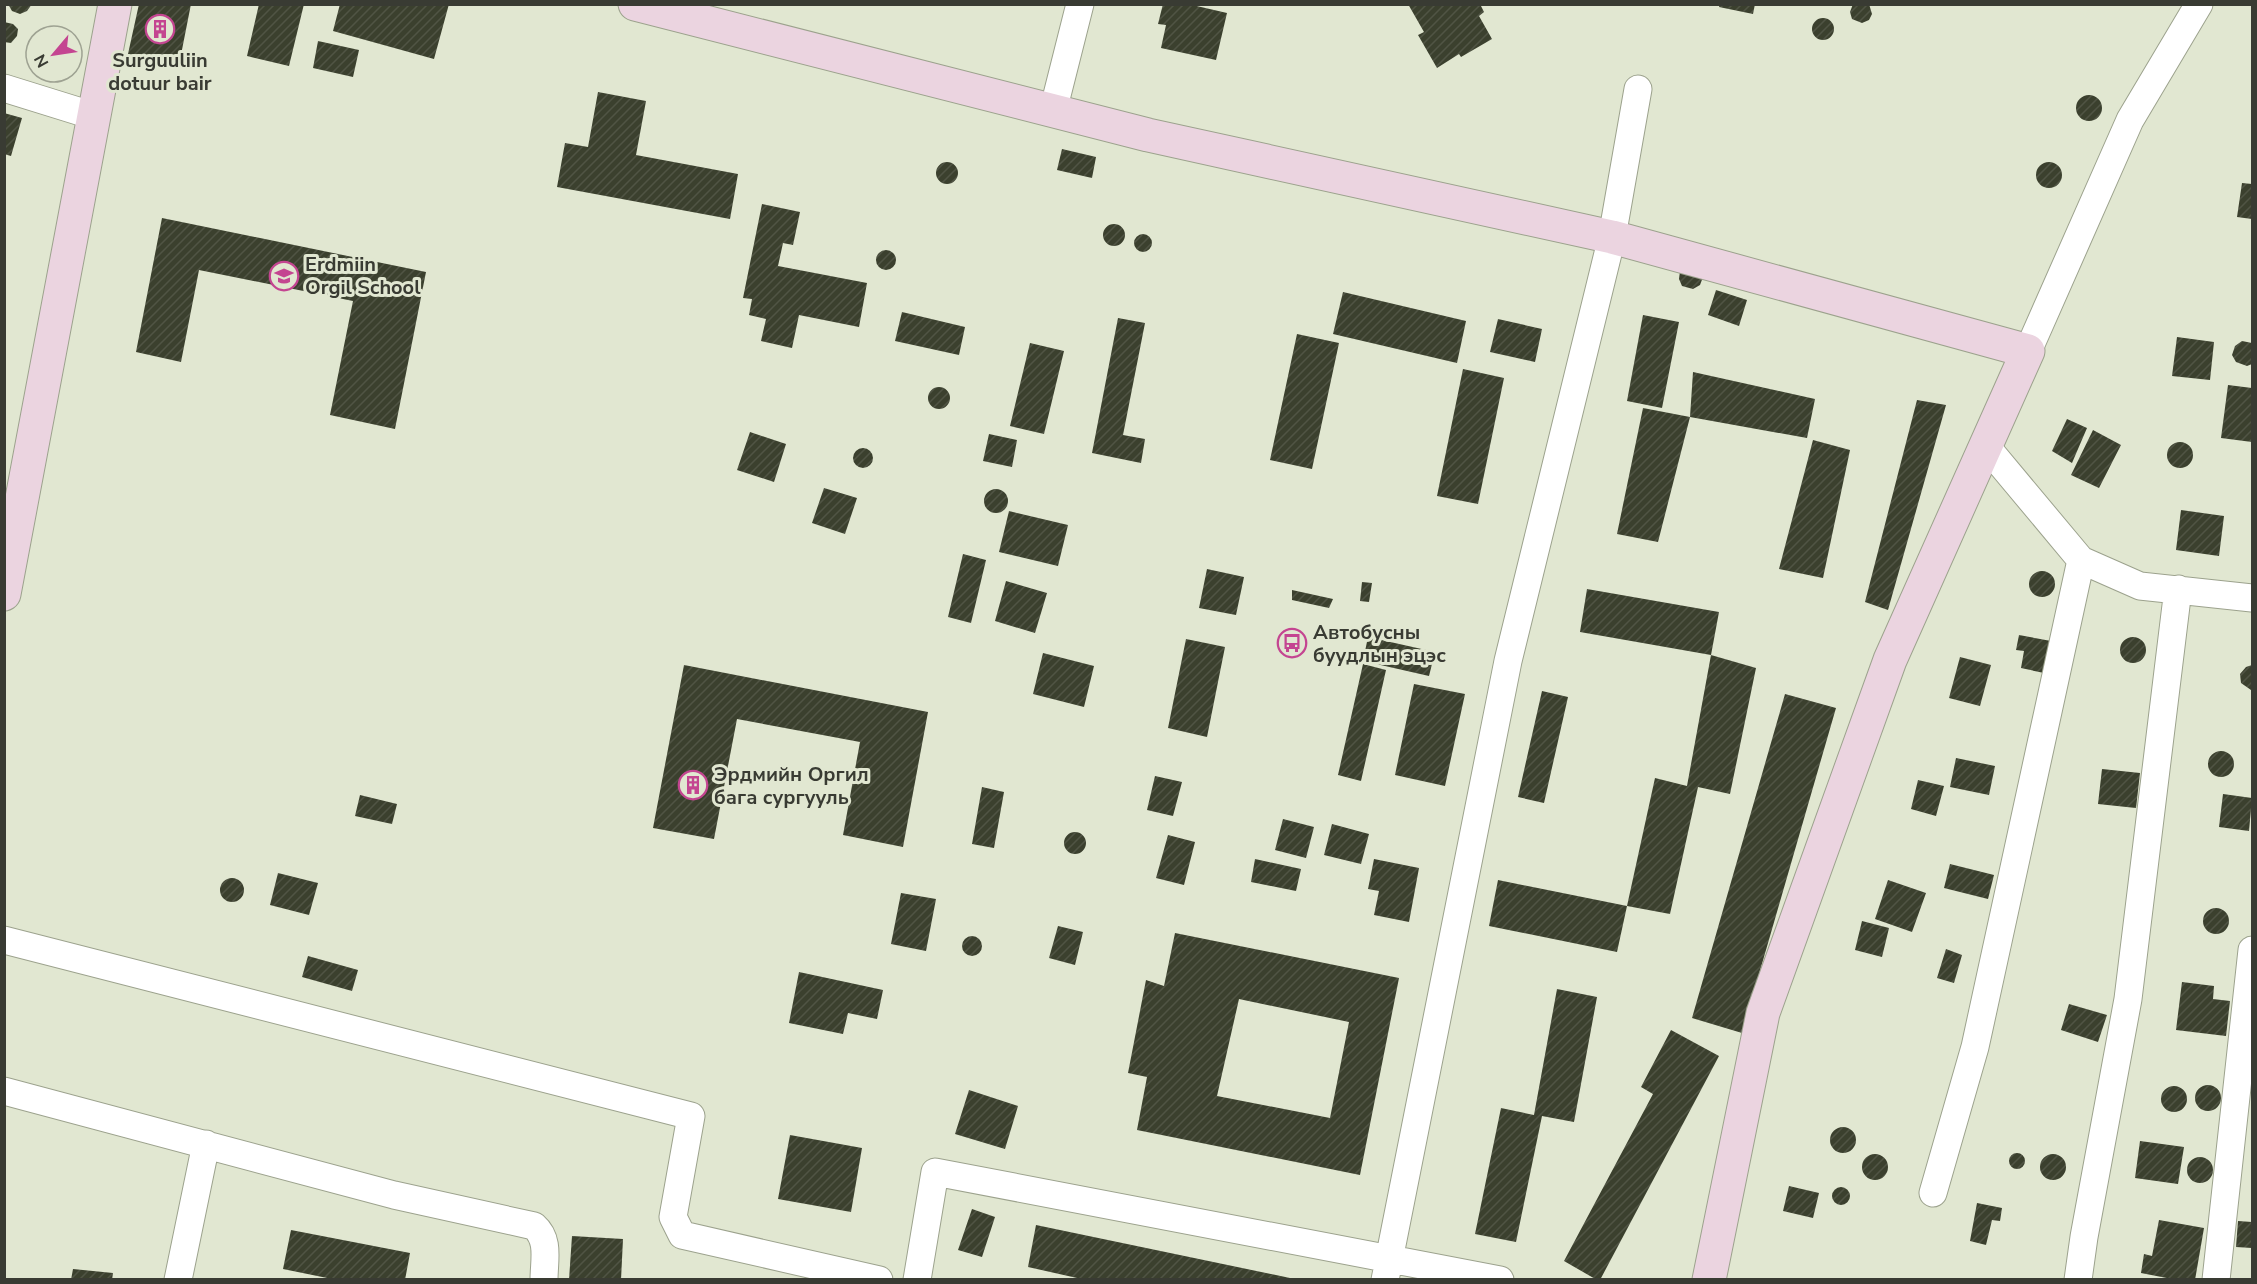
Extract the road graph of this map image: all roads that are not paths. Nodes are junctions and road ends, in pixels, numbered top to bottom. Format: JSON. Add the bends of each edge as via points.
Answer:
{"nodes":[{"id":1,"x":116,"y":4,"type":"edge"},
{"id":2,"x":634,"y":4,"type":"edge"},
{"id":3,"x":1080,"y":4,"type":"edge"},
{"id":4,"x":2199,"y":4,"type":"edge"},
{"id":5,"x":4,"y":88,"type":"edge"},
{"id":6,"x":1638,"y":89,"type":"dead end"},
{"id":7,"x":1053,"y":111,"type":"junction"},
{"id":8,"x":94,"y":116,"type":"junction"},
{"id":9,"x":1612,"y":237,"type":"junction"},
{"id":10,"x":2028,"y":351,"type":"junction"},
{"id":11,"x":1985,"y":445,"type":"junction"},
{"id":12,"x":2081,"y":560,"type":"junction"},
{"id":13,"x":2178,"y":589,"type":"junction"},
{"id":14,"x":4,"y":594,"type":"edge"},
{"id":15,"x":2253,"y":598,"type":"edge"},
{"id":16,"x":4,"y":940,"type":"edge"},
{"id":17,"x":2253,"y":950,"type":"edge"},
{"id":18,"x":4,"y":1090,"type":"edge"},
{"id":19,"x":206,"y":1144,"type":"junction"},
{"id":20,"x":1934,"y":1193,"type":"dead end"},
{"id":21,"x":1388,"y":1269,"type":"edge"},
{"id":22,"x":178,"y":1280,"type":"edge"},
{"id":23,"x":544,"y":1280,"type":"edge"},
{"id":24,"x":879,"y":1280,"type":"edge"},
{"id":25,"x":916,"y":1280,"type":"edge"},
{"id":26,"x":1500,"y":1280,"type":"edge"},
{"id":27,"x":1709,"y":1280,"type":"edge"},
{"id":28,"x":2078,"y":1280,"type":"edge"},
{"id":29,"x":2216,"y":1280,"type":"edge"}],
"edges":[{"from":1,"to":8,"type":"street"},
{"from":2,"to":7,"type":"street"},
{"from":3,"to":7,"type":"street"},
{"from":4,"to":10,"type":"street","via":[[2130,120]]},
{"from":5,"to":8,"type":"street"},
{"from":6,"to":9,"type":"street"},
{"from":7,"to":9,"type":"street"},
{"from":8,"to":14,"type":"street"},
{"from":9,"to":10,"type":"street"},
{"from":9,"to":21,"type":"street","via":[[1508,661]]},
{"from":10,"to":11,"type":"street"},
{"from":11,"to":12,"type":"street"},
{"from":11,"to":27,"type":"street","via":[[1890,660],[1763,1012]]},
{"from":12,"to":13,"type":"street","via":[[2140,586]]},
{"from":12,"to":20,"type":"street","via":[[1975,1047]]},
{"from":13,"to":15,"type":"street"},
{"from":13,"to":28,"type":"street","via":[[2128,999]]},
{"from":16,"to":24,"type":"street","via":[[691,1116],[673,1217],[682,1235]]},
{"from":17,"to":29,"type":"street"},
{"from":18,"to":19,"type":"street"},
{"from":19,"to":22,"type":"street"},
{"from":19,"to":23,"type":"street","via":[[394,1195],[534,1226],[545,1241]]},
{"from":21,"to":25,"type":"street","via":[[935,1172]]},
{"from":21,"to":26,"type":"street"}]}
